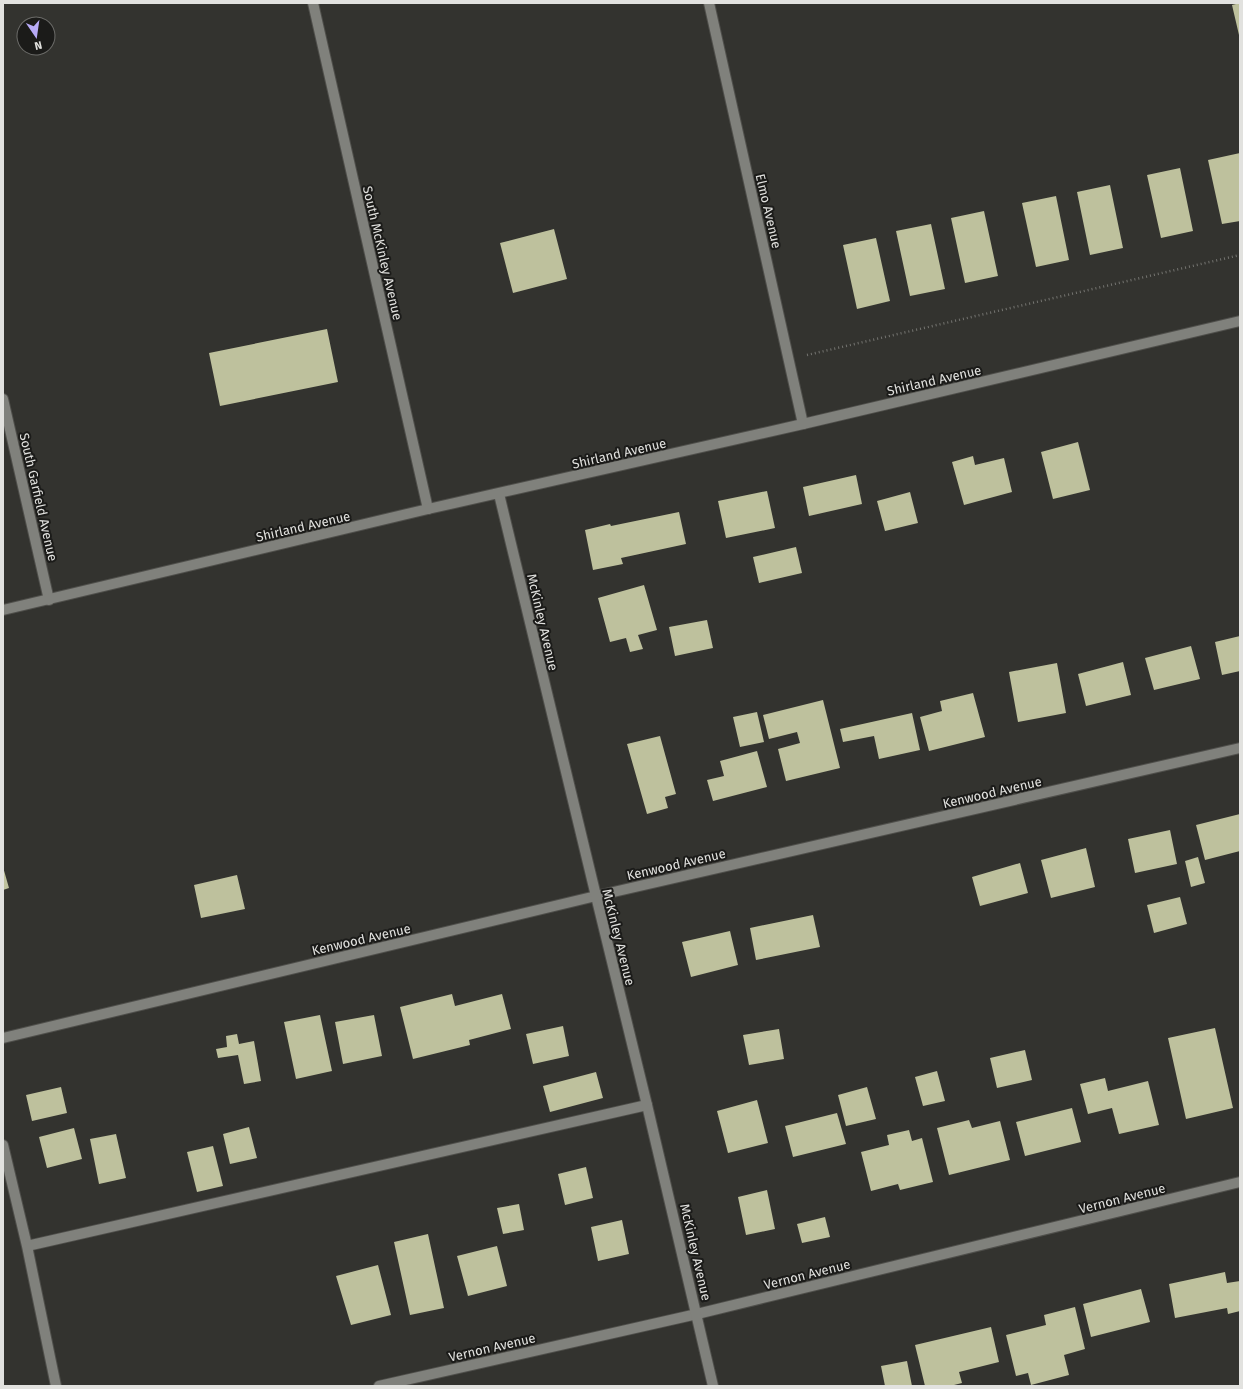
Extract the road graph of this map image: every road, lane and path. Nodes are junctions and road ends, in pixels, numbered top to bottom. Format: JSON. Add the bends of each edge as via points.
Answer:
{"nodes":[{"id":1,"x":313,"y":3,"type":"edge"},
{"id":2,"x":708,"y":3,"type":"edge"},
{"id":3,"x":1240,"y":255,"type":"edge"},
{"id":4,"x":1240,"y":320,"type":"edge"},
{"id":5,"x":789,"y":359,"type":"junction"},
{"id":6,"x":3,"y":399,"type":"edge"},
{"id":7,"x":803,"y":424,"type":"junction"},
{"id":8,"x":499,"y":494,"type":"junction"},
{"id":9,"x":428,"y":510,"type":"junction"},
{"id":10,"x":49,"y":600,"type":"junction"},
{"id":11,"x":3,"y":610,"type":"edge"},
{"id":12,"x":1240,"y":748,"type":"edge"},
{"id":13,"x":596,"y":896,"type":"junction"},
{"id":14,"x":3,"y":1038,"type":"edge"},
{"id":15,"x":647,"y":1105,"type":"junction"},
{"id":16,"x":3,"y":1145,"type":"edge"},
{"id":17,"x":1240,"y":1182,"type":"edge"},
{"id":18,"x":27,"y":1246,"type":"junction"},
{"id":19,"x":697,"y":1314,"type":"junction"},
{"id":20,"x":56,"y":1386,"type":"edge"},
{"id":21,"x":379,"y":1386,"type":"edge"},
{"id":22,"x":713,"y":1386,"type":"edge"}],
"edges":[{"from":1,"to":9,"type":"street","name":"South McKinley Avenue"},
{"from":2,"to":5,"type":"street","name":"Elmo Avenue"},
{"from":3,"to":5,"type":"path"},
{"from":4,"to":7,"type":"street","name":"Shirland Avenue"},
{"from":5,"to":7,"type":"street","name":"Elmo Avenue"},
{"from":6,"to":10,"type":"street","name":"South Garfield Avenue"},
{"from":7,"to":8,"type":"street","name":"Shirland Avenue"},
{"from":8,"to":9,"type":"street","name":"Shirland Avenue"},
{"from":8,"to":13,"type":"street","name":"McKinley Avenue"},
{"from":9,"to":10,"type":"street","name":"Shirland Avenue"},
{"from":10,"to":11,"type":"street","name":"Shirland Avenue"},
{"from":12,"to":13,"type":"street","name":"Kenwood Avenue"},
{"from":13,"to":14,"type":"street","name":"Kenwood Avenue"},
{"from":13,"to":15,"type":"street","name":"McKinley Avenue"},
{"from":15,"to":18,"type":"street"},
{"from":15,"to":19,"type":"street","name":"McKinley Avenue"},
{"from":16,"to":18,"type":"street"},
{"from":17,"to":19,"type":"street","name":"Vernon Avenue"},
{"from":18,"to":20,"type":"street"},
{"from":19,"to":21,"type":"street","name":"Vernon Avenue"},
{"from":19,"to":22,"type":"street","name":"McKinley Avenue"}]}
